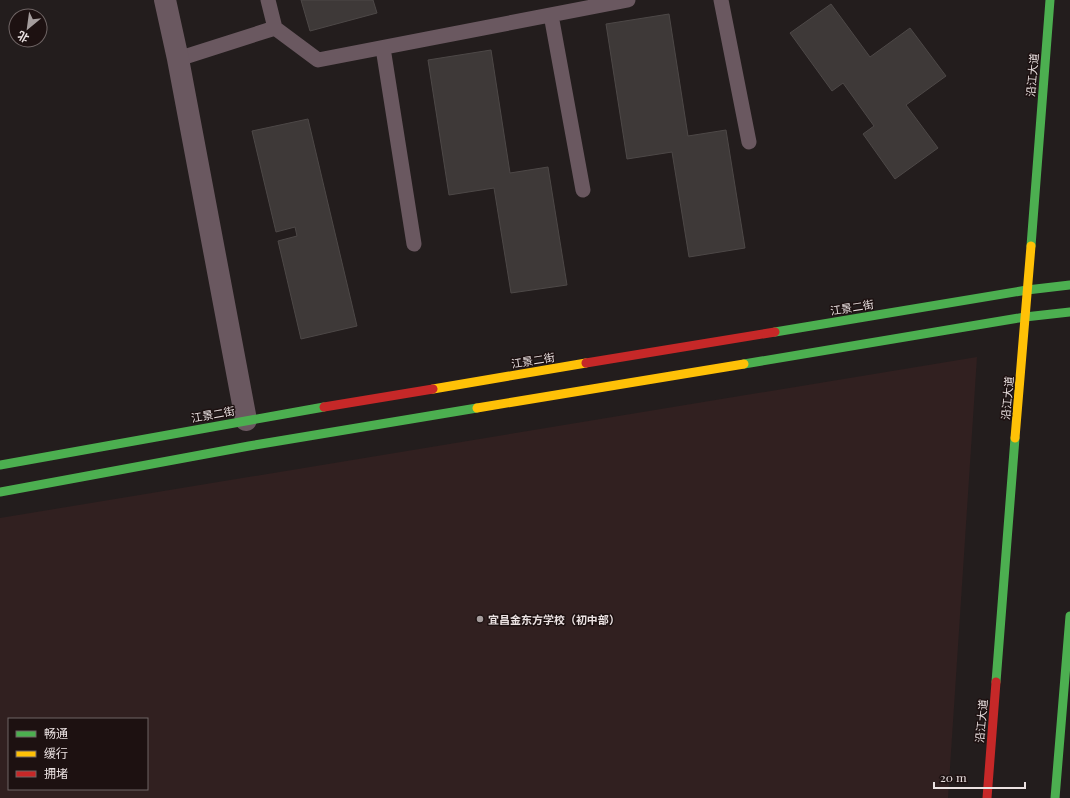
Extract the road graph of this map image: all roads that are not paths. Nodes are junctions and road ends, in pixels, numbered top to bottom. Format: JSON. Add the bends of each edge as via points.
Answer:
{"nodes":[{"id":1,"x":165,"y":0,"type":"edge"},
{"id":2,"x":268,"y":0,"type":"edge"},
{"id":3,"x":628,"y":0,"type":"edge"},
{"id":4,"x":721,"y":0,"type":"edge"},
{"id":5,"x":1050,"y":0,"type":"edge"},
{"id":6,"x":551,"y":15,"type":"junction"},
{"id":7,"x":275,"y":28,"type":"junction"},
{"id":8,"x":383,"y":48,"type":"junction"},
{"id":9,"x":178,"y":59,"type":"junction"},
{"id":10,"x":749,"y":142,"type":"dead end"},
{"id":11,"x":582,"y":190,"type":"dead end"},
{"id":12,"x":414,"y":244,"type":"dead end"},
{"id":13,"x":1070,"y":284,"type":"edge"},
{"id":14,"x":1027,"y":290,"type":"junction"},
{"id":15,"x":1070,"y":312,"type":"edge"},
{"id":16,"x":1025,"y":317,"type":"junction"},
{"id":17,"x":246,"y":420,"type":"junction"},
{"id":18,"x":0,"y":465,"type":"edge"},
{"id":19,"x":0,"y":492,"type":"edge"},
{"id":20,"x":1070,"y":616,"type":"edge"},
{"id":21,"x":987,"y":798,"type":"edge"},
{"id":22,"x":1055,"y":798,"type":"edge"}],
"edges":[{"from":1,"to":9,"type":"street"},
{"from":2,"to":7,"type":"lane"},
{"from":3,"to":6,"type":"lane"},
{"from":4,"to":10,"type":"lane"},
{"from":5,"to":14,"type":"street","name":"沿江大道"},
{"from":6,"to":8,"type":"lane"},
{"from":6,"to":11,"type":"lane"},
{"from":7,"to":8,"type":"lane","via":[[318,60]]},
{"from":7,"to":9,"type":"lane"},
{"from":8,"to":12,"type":"lane"},
{"from":9,"to":17,"type":"street"},
{"from":13,"to":14,"type":"street","name":"江景二街"},
{"from":14,"to":16,"type":"street","name":"沿江大道"},
{"from":14,"to":17,"type":"street","name":"江景二街"},
{"from":15,"to":16,"type":"street"},
{"from":16,"to":19,"type":"street","via":[[250,446]]},
{"from":16,"to":21,"type":"street","name":"沿江大道"},
{"from":17,"to":18,"type":"street","name":"江景二街"},
{"from":20,"to":22,"type":"street"}]}
